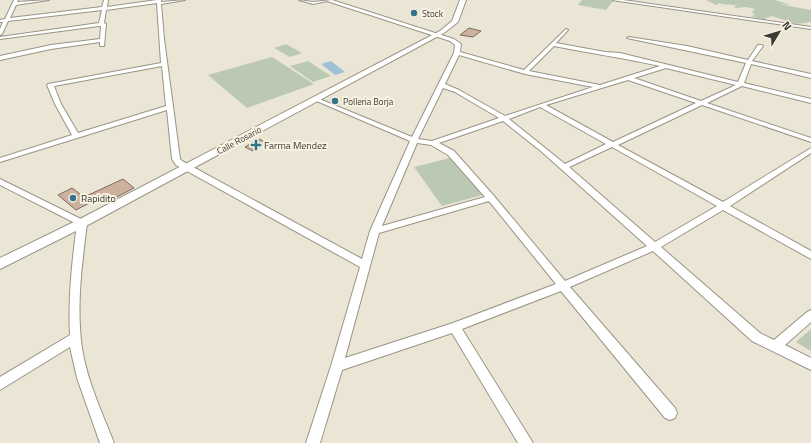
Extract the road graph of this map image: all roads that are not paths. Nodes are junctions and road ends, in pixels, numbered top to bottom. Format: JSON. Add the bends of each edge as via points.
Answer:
{"nodes":[{"id":1,"x":47,"y":0,"type":"edge"},
{"id":2,"x":106,"y":0,"type":"edge"},
{"id":3,"x":183,"y":0,"type":"edge"},
{"id":4,"x":301,"y":0,"type":"edge"},
{"id":5,"x":327,"y":0,"type":"edge"},
{"id":6,"x":463,"y":0,"type":"edge"},
{"id":7,"x":614,"y":0,"type":"edge"},
{"id":8,"x":159,"y":1,"type":"edge"},
{"id":9,"x":15,"y":2,"type":"edge"},
{"id":10,"x":104,"y":8,"type":"junction"},
{"id":11,"x":6,"y":20,"type":"junction"},
{"id":12,"x":0,"y":21,"type":"edge"},
{"id":13,"x":101,"y":25,"type":"junction"},
{"id":14,"x":811,"y":28,"type":"edge"},
{"id":15,"x":566,"y":30,"type":"dead end"},
{"id":16,"x":0,"y":34,"type":"edge"},
{"id":17,"x":437,"y":35,"type":"junction"},
{"id":18,"x":0,"y":38,"type":"edge"},
{"id":19,"x":629,"y":38,"type":"dead end"},
{"id":20,"x":553,"y":44,"type":"junction"},
{"id":21,"x":760,"y":46,"type":"dead end"},
{"id":22,"x":457,"y":53,"type":"junction"},
{"id":23,"x":0,"y":58,"type":"edge"},
{"id":24,"x":749,"y":62,"type":"junction"},
{"id":25,"x":164,"y":64,"type":"junction"},
{"id":26,"x":666,"y":66,"type":"junction"},
{"id":27,"x":525,"y":72,"type":"junction"},
{"id":28,"x":811,"y":76,"type":"edge"},
{"id":29,"x":628,"y":78,"type":"junction"},
{"id":30,"x":584,"y":84,"type":"junction"},
{"id":31,"x":740,"y":84,"type":"junction"},
{"id":32,"x":441,"y":85,"type":"junction"},
{"id":33,"x":601,"y":86,"type":"junction"},
{"id":34,"x":589,"y":90,"type":"junction"},
{"id":35,"x":315,"y":99,"type":"junction"},
{"id":36,"x":811,"y":101,"type":"edge"},
{"id":37,"x":701,"y":103,"type":"junction"},
{"id":38,"x":541,"y":106,"type":"junction"},
{"id":39,"x":168,"y":107,"type":"junction"},
{"id":40,"x":504,"y":118,"type":"junction"},
{"id":41,"x":76,"y":136,"type":"junction"},
{"id":42,"x":414,"y":140,"type":"junction"},
{"id":43,"x":811,"y":140,"type":"edge"},
{"id":44,"x":434,"y":143,"type":"junction"},
{"id":45,"x":612,"y":144,"type":"junction"},
{"id":46,"x":811,"y":150,"type":"edge"},
{"id":47,"x":0,"y":160,"type":"edge"},
{"id":48,"x":186,"y":167,"type":"junction"},
{"id":49,"x":564,"y":167,"type":"junction"},
{"id":50,"x":0,"y":182,"type":"edge"},
{"id":51,"x":491,"y":198,"type":"junction"},
{"id":52,"x":724,"y":206,"type":"junction"},
{"id":53,"x":82,"y":223,"type":"junction"},
{"id":54,"x":375,"y":231,"type":"junction"},
{"id":55,"x":654,"y":247,"type":"junction"},
{"id":56,"x":811,"y":255,"type":"edge"},
{"id":57,"x":0,"y":264,"type":"edge"},
{"id":58,"x":366,"y":266,"type":"junction"},
{"id":59,"x":563,"y":286,"type":"junction"},
{"id":60,"x":811,"y":315,"type":"edge"},
{"id":61,"x":455,"y":327,"type":"junction"},
{"id":62,"x":75,"y":338,"type":"junction"},
{"id":63,"x":776,"y":346,"type":"junction"},
{"id":64,"x":811,"y":364,"type":"edge"},
{"id":65,"x":337,"y":366,"type":"junction"},
{"id":66,"x":0,"y":384,"type":"edge"},
{"id":67,"x":670,"y":413,"type":"dead end"},
{"id":68,"x":107,"y":443,"type":"edge"},
{"id":69,"x":312,"y":443,"type":"edge"},
{"id":70,"x":526,"y":443,"type":"edge"}],
"edges":[{"from":1,"to":9,"type":"street"},
{"from":2,"to":10,"type":"street"},
{"from":3,"to":8,"type":"street"},
{"from":4,"to":5,"type":"street","via":[[313,3]]},
{"from":5,"to":17,"type":"street"},
{"from":6,"to":17,"type":"main road","name":"Calle Rosario","via":[[455,22]]},
{"from":7,"to":14,"type":"street"},
{"from":8,"to":10,"type":"street"},
{"from":8,"to":25,"type":"street"},
{"from":9,"to":11,"type":"street"},
{"from":10,"to":11,"type":"street"},
{"from":10,"to":13,"type":"street"},
{"from":11,"to":12,"type":"street"},
{"from":11,"to":16,"type":"street"},
{"from":13,"to":18,"type":"street"},
{"from":13,"to":23,"type":"street","via":[[104,24],[102,42],[50,47]]},
{"from":15,"to":20,"type":"street"},
{"from":17,"to":22,"type":"street","via":[[456,42]]},
{"from":17,"to":35,"type":"main road","name":"Calle Rosario"},
{"from":19,"to":24,"type":"street"},
{"from":20,"to":26,"type":"street","via":[[620,55]]},
{"from":20,"to":27,"type":"street"},
{"from":21,"to":24,"type":"street"},
{"from":22,"to":27,"type":"street"},
{"from":22,"to":32,"type":"street"},
{"from":24,"to":28,"type":"street"},
{"from":24,"to":31,"type":"street"},
{"from":25,"to":39,"type":"street"},
{"from":25,"to":41,"type":"street","via":[[50,86]]},
{"from":26,"to":29,"type":"street"},
{"from":26,"to":31,"type":"street"},
{"from":27,"to":30,"type":"street"},
{"from":29,"to":33,"type":"street"},
{"from":29,"to":37,"type":"street"},
{"from":30,"to":33,"type":"street"},
{"from":30,"to":34,"type":"street","via":[[589,86]]},
{"from":31,"to":36,"type":"street"},
{"from":31,"to":37,"type":"street"},
{"from":32,"to":40,"type":"street","via":[[457,91]]},
{"from":32,"to":42,"type":"street"},
{"from":33,"to":34,"type":"street"},
{"from":34,"to":38,"type":"street"},
{"from":35,"to":42,"type":"street"},
{"from":35,"to":48,"type":"main road","name":"Calle Rosario"},
{"from":37,"to":43,"type":"street"},
{"from":37,"to":45,"type":"street"},
{"from":38,"to":40,"type":"street"},
{"from":38,"to":45,"type":"street"},
{"from":39,"to":41,"type":"street"},
{"from":39,"to":48,"type":"street","via":[[176,159]]},
{"from":40,"to":44,"type":"street"},
{"from":40,"to":49,"type":"street"},
{"from":41,"to":47,"type":"street"},
{"from":42,"to":44,"type":"street"},
{"from":42,"to":54,"type":"street"},
{"from":44,"to":51,"type":"street","via":[[452,153]]},
{"from":45,"to":49,"type":"street"},
{"from":45,"to":52,"type":"street"},
{"from":46,"to":52,"type":"street"},
{"from":48,"to":53,"type":"main road","name":"Calle Rosario"},
{"from":48,"to":58,"type":"street"},
{"from":49,"to":55,"type":"street"},
{"from":50,"to":53,"type":"street"},
{"from":51,"to":54,"type":"street"},
{"from":51,"to":59,"type":"street"},
{"from":52,"to":55,"type":"street"},
{"from":52,"to":56,"type":"street"},
{"from":53,"to":57,"type":"main road","name":"Calle Rosario"},
{"from":53,"to":62,"type":"street","via":[[76,272]]},
{"from":54,"to":58,"type":"street"},
{"from":55,"to":59,"type":"street"},
{"from":55,"to":63,"type":"street","via":[[751,333]]},
{"from":58,"to":65,"type":"street"},
{"from":59,"to":61,"type":"street"},
{"from":59,"to":67,"type":"street"},
{"from":60,"to":63,"type":"street"},
{"from":61,"to":65,"type":"street"},
{"from":61,"to":70,"type":"street"},
{"from":62,"to":66,"type":"street"},
{"from":62,"to":68,"type":"street","via":[[83,378]]},
{"from":63,"to":64,"type":"street"},
{"from":65,"to":69,"type":"street"}]}
